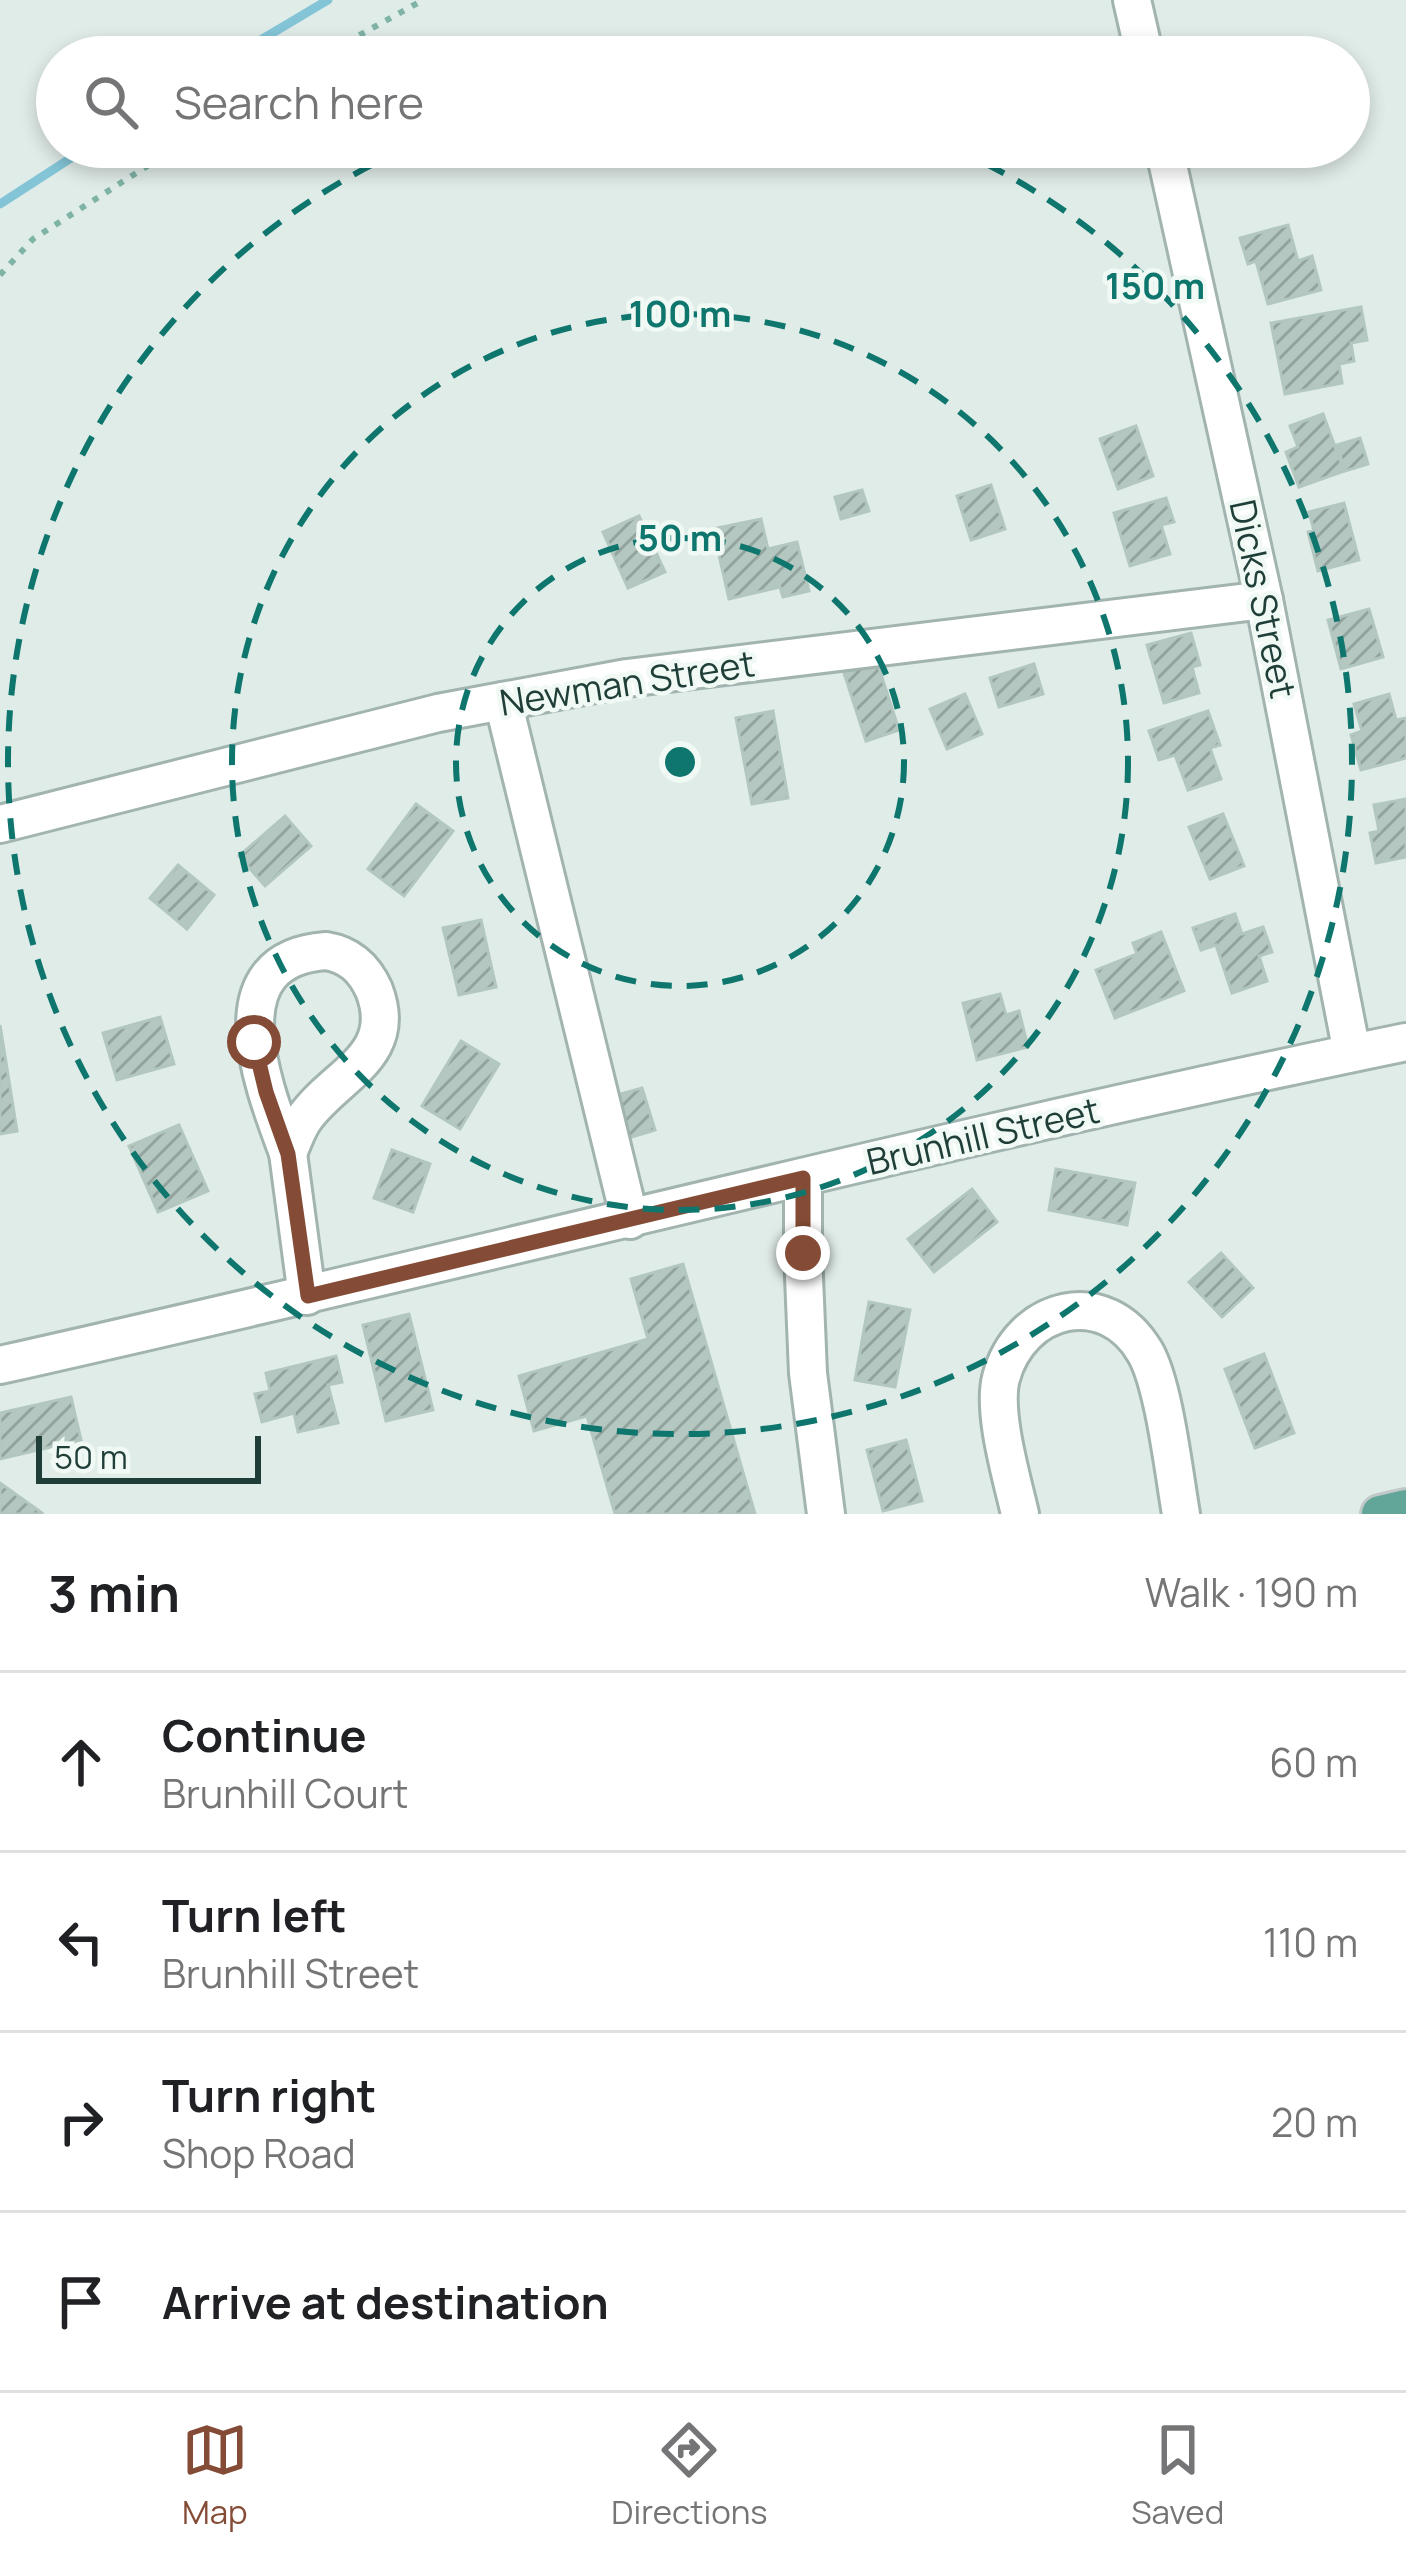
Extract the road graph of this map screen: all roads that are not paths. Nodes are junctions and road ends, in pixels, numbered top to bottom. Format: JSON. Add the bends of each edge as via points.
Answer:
{"nodes":[{"id":1,"x":1132,"y":0,"type":"edge"},
{"id":2,"x":1140,"y":36,"type":"edge"},
{"id":3,"x":1170,"y":168,"type":"edge"},
{"id":4,"x":1264,"y":600,"type":"junction"},
{"id":5,"x":503,"y":701,"type":"junction"},
{"id":6,"x":0,"y":824,"type":"edge"},
{"id":7,"x":1406,"y":1042,"type":"edge"},
{"id":8,"x":1352,"y":1053,"type":"junction"},
{"id":9,"x":288,"y":1154,"type":"junction"},
{"id":10,"x":803,"y":1178,"type":"junction"},
{"id":11,"x":629,"y":1220,"type":"junction"},
{"id":12,"x":308,"y":1296,"type":"junction"},
{"id":13,"x":0,"y":1365,"type":"edge"},
{"id":14,"x":1406,"y":1508,"type":"edge"},
{"id":15,"x":826,"y":1514,"type":"edge"},
{"id":16,"x":1020,"y":1514,"type":"edge"},
{"id":17,"x":1181,"y":1514,"type":"edge"},
{"id":18,"x":1379,"y":1514,"type":"edge"}],
"edges":[{"from":1,"to":2,"type":"street"},
{"from":3,"to":4,"type":"street","name":"Dicks Street"},
{"from":4,"to":5,"type":"street","name":"Newman Street","via":[[627,678]]},
{"from":4,"to":8,"type":"street","name":"Dicks Street"},
{"from":5,"to":6,"type":"street","name":"Newman Street"},
{"from":5,"to":11,"type":"street"},
{"from":7,"to":8,"type":"street","name":"Brunhill Street"},
{"from":8,"to":10,"type":"street","name":"Brunhill Street"},
{"from":9,"to":9,"type":"street","via":[[254,1042],[255,1009],[283,963],[306,952],[343,954],[370,980],[381,1020],[377,1040],[302,1120]]},
{"from":9,"to":12,"type":"street"},
{"from":10,"to":11,"type":"street","name":"Brunhill Street"},
{"from":10,"to":15,"type":"street","via":[[808,1372]]},
{"from":11,"to":12,"type":"street","name":"Brunhill Street"},
{"from":12,"to":13,"type":"street","name":"Brunhill Street"},
{"from":14,"to":18,"type":"main road"},
{"from":16,"to":17,"type":"street","via":[[999,1382],[1027,1331],[1069,1310],[1112,1318],[1148,1356]]}]}
